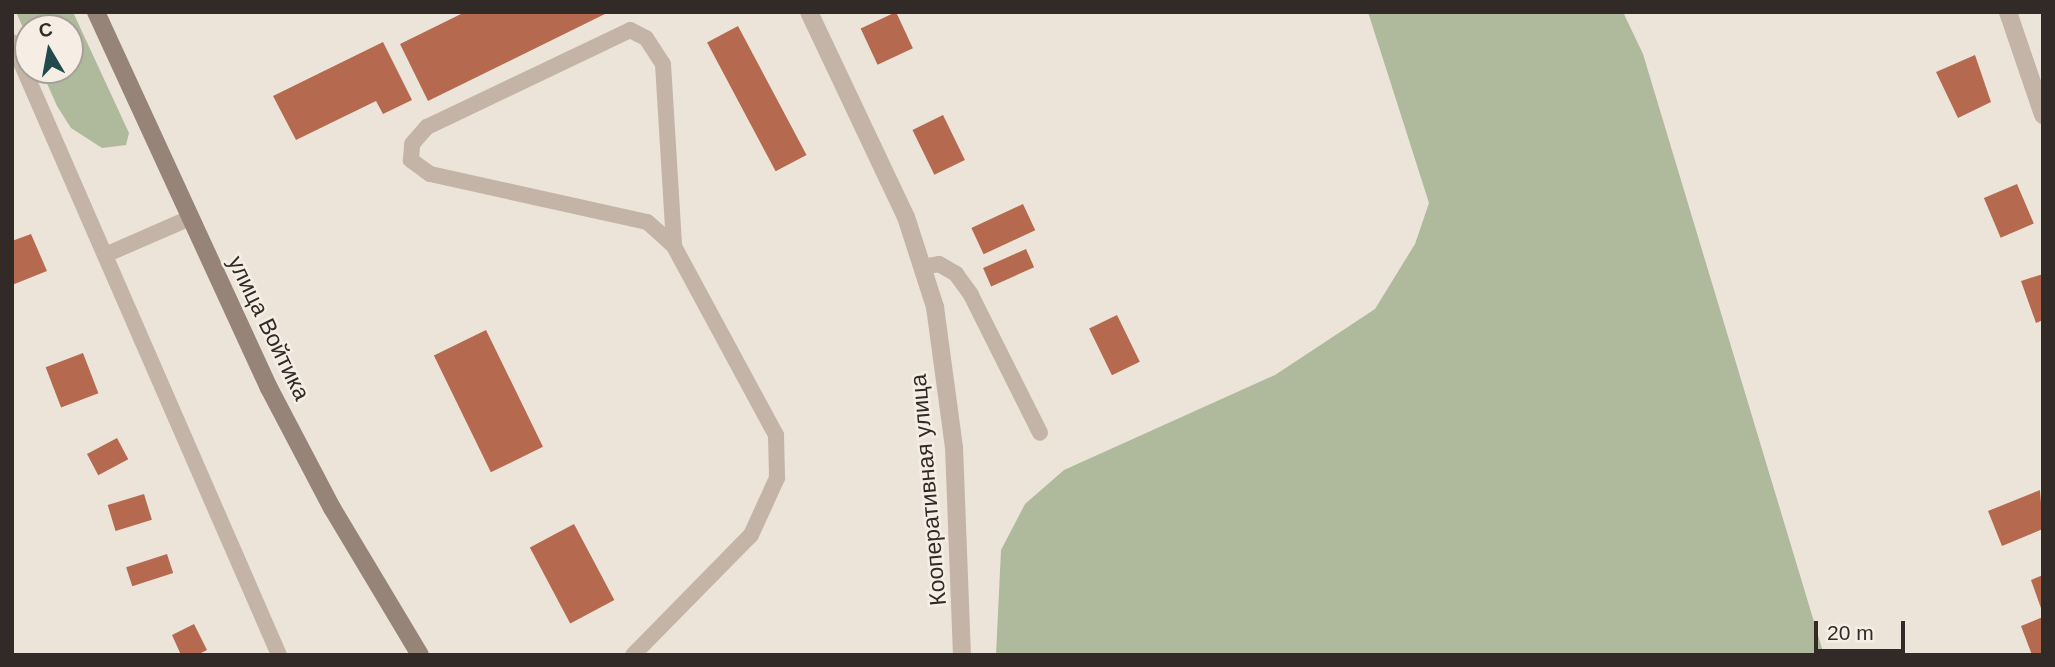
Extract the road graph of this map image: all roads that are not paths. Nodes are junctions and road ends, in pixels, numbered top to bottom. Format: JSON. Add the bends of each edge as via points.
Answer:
{"nodes":[{"id":1,"x":96,"y":12,"type":"edge"},
{"id":2,"x":809,"y":12,"type":"edge"},
{"id":3,"x":2008,"y":12,"type":"edge"},
{"id":4,"x":12,"y":42,"type":"edge"},
{"id":5,"x":2043,"y":116,"type":"edge"},
{"id":6,"x":190,"y":219,"type":"junction"},
{"id":7,"x":674,"y":246,"type":"junction"},
{"id":8,"x":105,"y":255,"type":"junction"},
{"id":9,"x":922,"y":267,"type":"junction"},
{"id":10,"x":1040,"y":433,"type":"dead end"},
{"id":11,"x":279,"y":655,"type":"edge"},
{"id":12,"x":420,"y":655,"type":"edge"},
{"id":13,"x":633,"y":655,"type":"edge"},
{"id":14,"x":962,"y":655,"type":"edge"}],
"edges":[{"from":1,"to":6,"type":"main road","name":"улица Войтика"},
{"from":2,"to":9,"type":"street","name":"Кооперативная улица","via":[[906,217]]},
{"from":3,"to":5,"type":"street"},
{"from":4,"to":8,"type":"lane"},
{"from":6,"to":8,"type":"lane"},
{"from":6,"to":12,"type":"main road","name":"улица Войтика","via":[[269,388],[332,508]]},
{"from":7,"to":7,"type":"lane","via":[[647,222],[430,174],[411,160],[412,144],[427,127],[630,30],[646,38],[663,64]]},
{"from":7,"to":13,"type":"lane","via":[[776,435],[776,478],[751,535]]},
{"from":8,"to":11,"type":"lane"},
{"from":9,"to":10,"type":"lane","via":[[939,264],[956,274],[971,295]]},
{"from":9,"to":14,"type":"street","name":"Кооперативная улица","via":[[934,307],[954,447]]}]}
